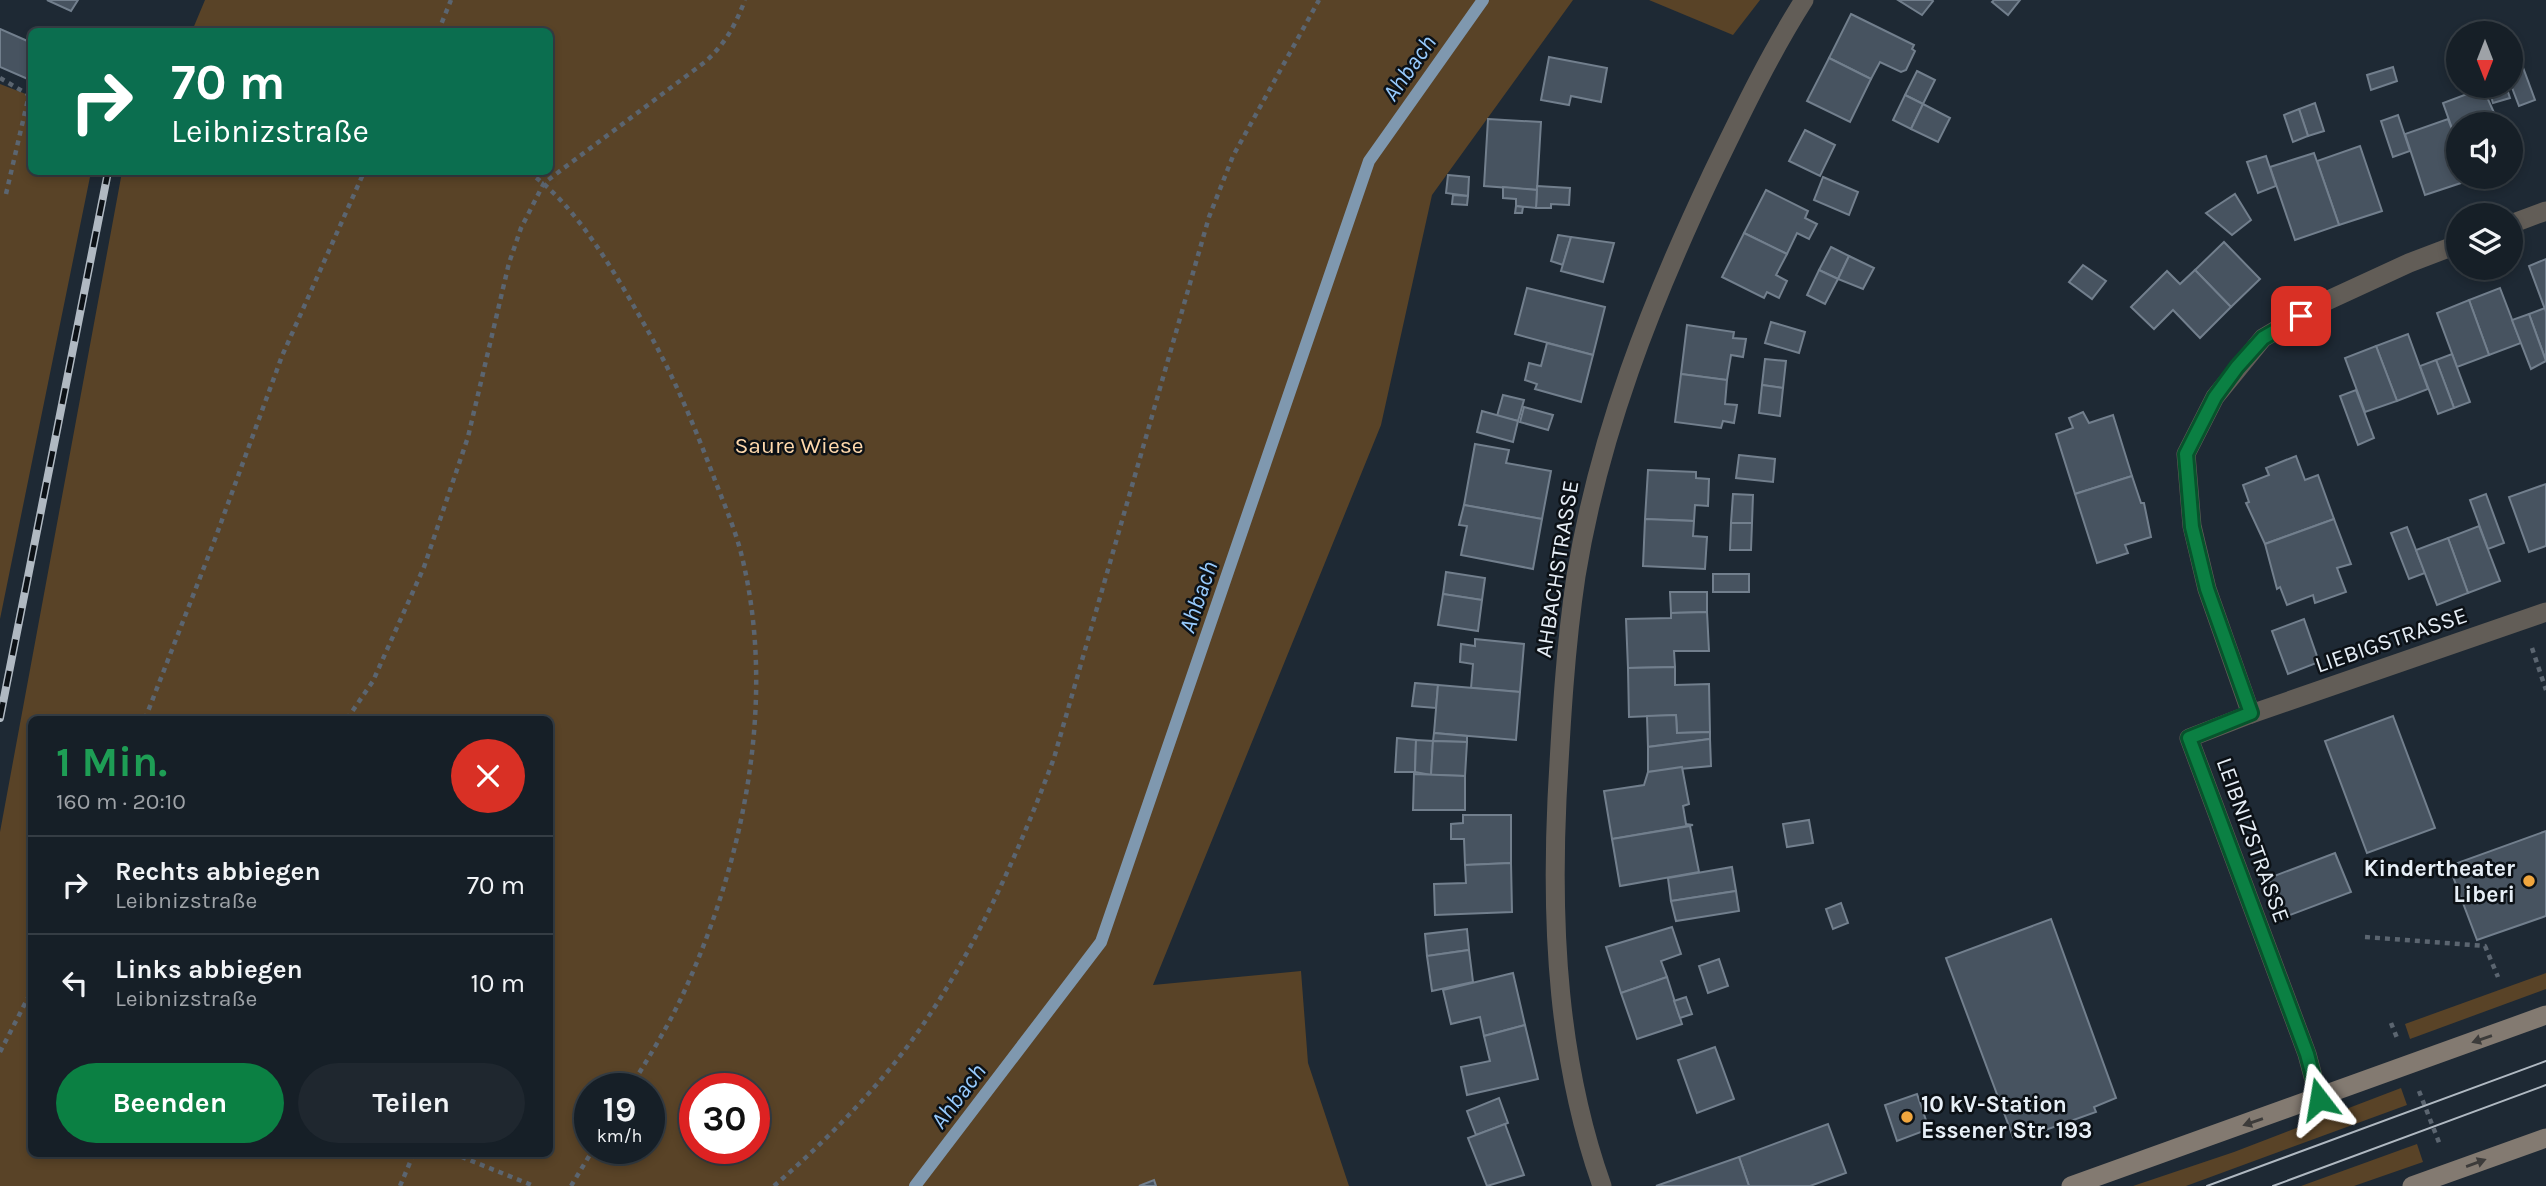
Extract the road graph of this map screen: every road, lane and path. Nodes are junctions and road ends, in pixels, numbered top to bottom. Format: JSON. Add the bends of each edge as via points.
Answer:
{"nodes":[{"id":1,"x":451,"y":0,"type":"edge"},
{"id":2,"x":745,"y":0,"type":"edge"},
{"id":3,"x":1319,"y":0,"type":"edge"},
{"id":4,"x":1804,"y":0,"type":"edge"},
{"id":5,"x":440,"y":28,"type":"edge"},
{"id":6,"x":0,"y":78,"type":"edge"},
{"id":7,"x":28,"y":93,"type":"edge"},
{"id":8,"x":28,"y":102,"type":"edge"},
{"id":9,"x":362,"y":175,"type":"edge"},
{"id":10,"x":532,"y":175,"type":"edge"},
{"id":11,"x":544,"y":183,"type":"junction"},
{"id":12,"x":6,"y":194,"type":"dead end"},
{"id":13,"x":2546,"y":211,"type":"edge"},
{"id":14,"x":2523,"y":220,"type":"edge"},
{"id":15,"x":2446,"y":249,"type":"edge"},
{"id":16,"x":2546,"y":612,"type":"edge"},
{"id":17,"x":2523,"y":621,"type":"junction"},
{"id":18,"x":2546,"y":690,"type":"edge"},
{"id":19,"x":2251,"y":713,"type":"junction"},
{"id":20,"x":146,"y":716,"type":"edge"},
{"id":21,"x":348,"y":716,"type":"edge"},
{"id":22,"x":2365,"y":937,"type":"dead end"},
{"id":23,"x":2498,"y":977,"type":"dead end"},
{"id":24,"x":28,"y":998,"type":"edge"},
{"id":25,"x":2546,"y":1015,"type":"edge"},
{"id":26,"x":2391,"y":1023,"type":"dead end"},
{"id":27,"x":0,"y":1052,"type":"edge"},
{"id":28,"x":2409,"y":1064,"type":"junction"},
{"id":29,"x":639,"y":1073,"type":"edge"},
{"id":30,"x":2319,"y":1099,"type":"junction"},
{"id":31,"x":2443,"y":1133,"type":"dead end"},
{"id":32,"x":2546,"y":1138,"type":"edge"},
{"id":33,"x":2439,"y":1143,"type":"junction"},
{"id":34,"x":412,"y":1157,"type":"edge"},
{"id":35,"x":462,"y":1157,"type":"edge"},
{"id":36,"x":584,"y":1164,"type":"edge"},
{"id":37,"x":2451,"y":1172,"type":"junction"},
{"id":38,"x":400,"y":1186,"type":"edge"},
{"id":39,"x":534,"y":1186,"type":"edge"},
{"id":40,"x":571,"y":1186,"type":"edge"},
{"id":41,"x":774,"y":1186,"type":"edge"},
{"id":42,"x":1602,"y":1186,"type":"edge"},
{"id":43,"x":2071,"y":1186,"type":"edge"},
{"id":44,"x":2412,"y":1186,"type":"edge"}],
"edges":[{"from":1,"to":5,"type":"path"},
{"from":2,"to":11,"type":"path","via":[[735,26],[705,62]]},
{"from":3,"to":41,"type":"path","via":[[1233,156],[1209,216],[1054,758],[1031,820],[932,1010],[880,1079]]},
{"from":4,"to":42,"type":"street","name":"AHBACHSTRASSE","via":[[1768,57],[1669,265],[1611,422],[1576,577],[1562,706],[1556,941],[1573,1078]]},
{"from":6,"to":7,"type":"path"},
{"from":8,"to":12,"type":"path"},
{"from":9,"to":20,"type":"path","via":[[282,356]]},
{"from":10,"to":11,"type":"path"},
{"from":11,"to":21,"type":"path","via":[[509,263],[471,425],[424,568],[373,681]]},
{"from":11,"to":29,"type":"path","via":[[612,268],[683,398],[740,549],[753,620],[753,740],[731,860],[684,993]]},
{"from":13,"to":14,"type":"street"},
{"from":15,"to":19,"type":"street","via":[[2320,304],[2263,338],[2215,397],[2186,454],[2192,527],[2207,589]]},
{"from":16,"to":17,"type":"street","name":"LIEBIGSTRASSE"},
{"from":17,"to":18,"type":"path"},
{"from":17,"to":19,"type":"street","name":"LIEBIGSTRASSE"},
{"from":19,"to":30,"type":"street","name":"LEIBNIZSTRASSE","via":[[2189,738],[2307,1054]]},
{"from":22,"to":23,"type":"path","via":[[2485,946]]},
{"from":24,"to":27,"type":"path"},
{"from":25,"to":28,"type":"main road","one_way":true},
{"from":26,"to":28,"type":"path"},
{"from":28,"to":30,"type":"main road"},
{"from":28,"to":33,"type":"path"},
{"from":30,"to":43,"type":"main road","one_way":true},
{"from":31,"to":33,"type":"path"},
{"from":37,"to":32,"type":"main road","one_way":true},
{"from":33,"to":37,"type":"path"},
{"from":34,"to":38,"type":"path"},
{"from":35,"to":39,"type":"path"},
{"from":36,"to":40,"type":"path"},
{"from":37,"to":44,"type":"main road"}]}
